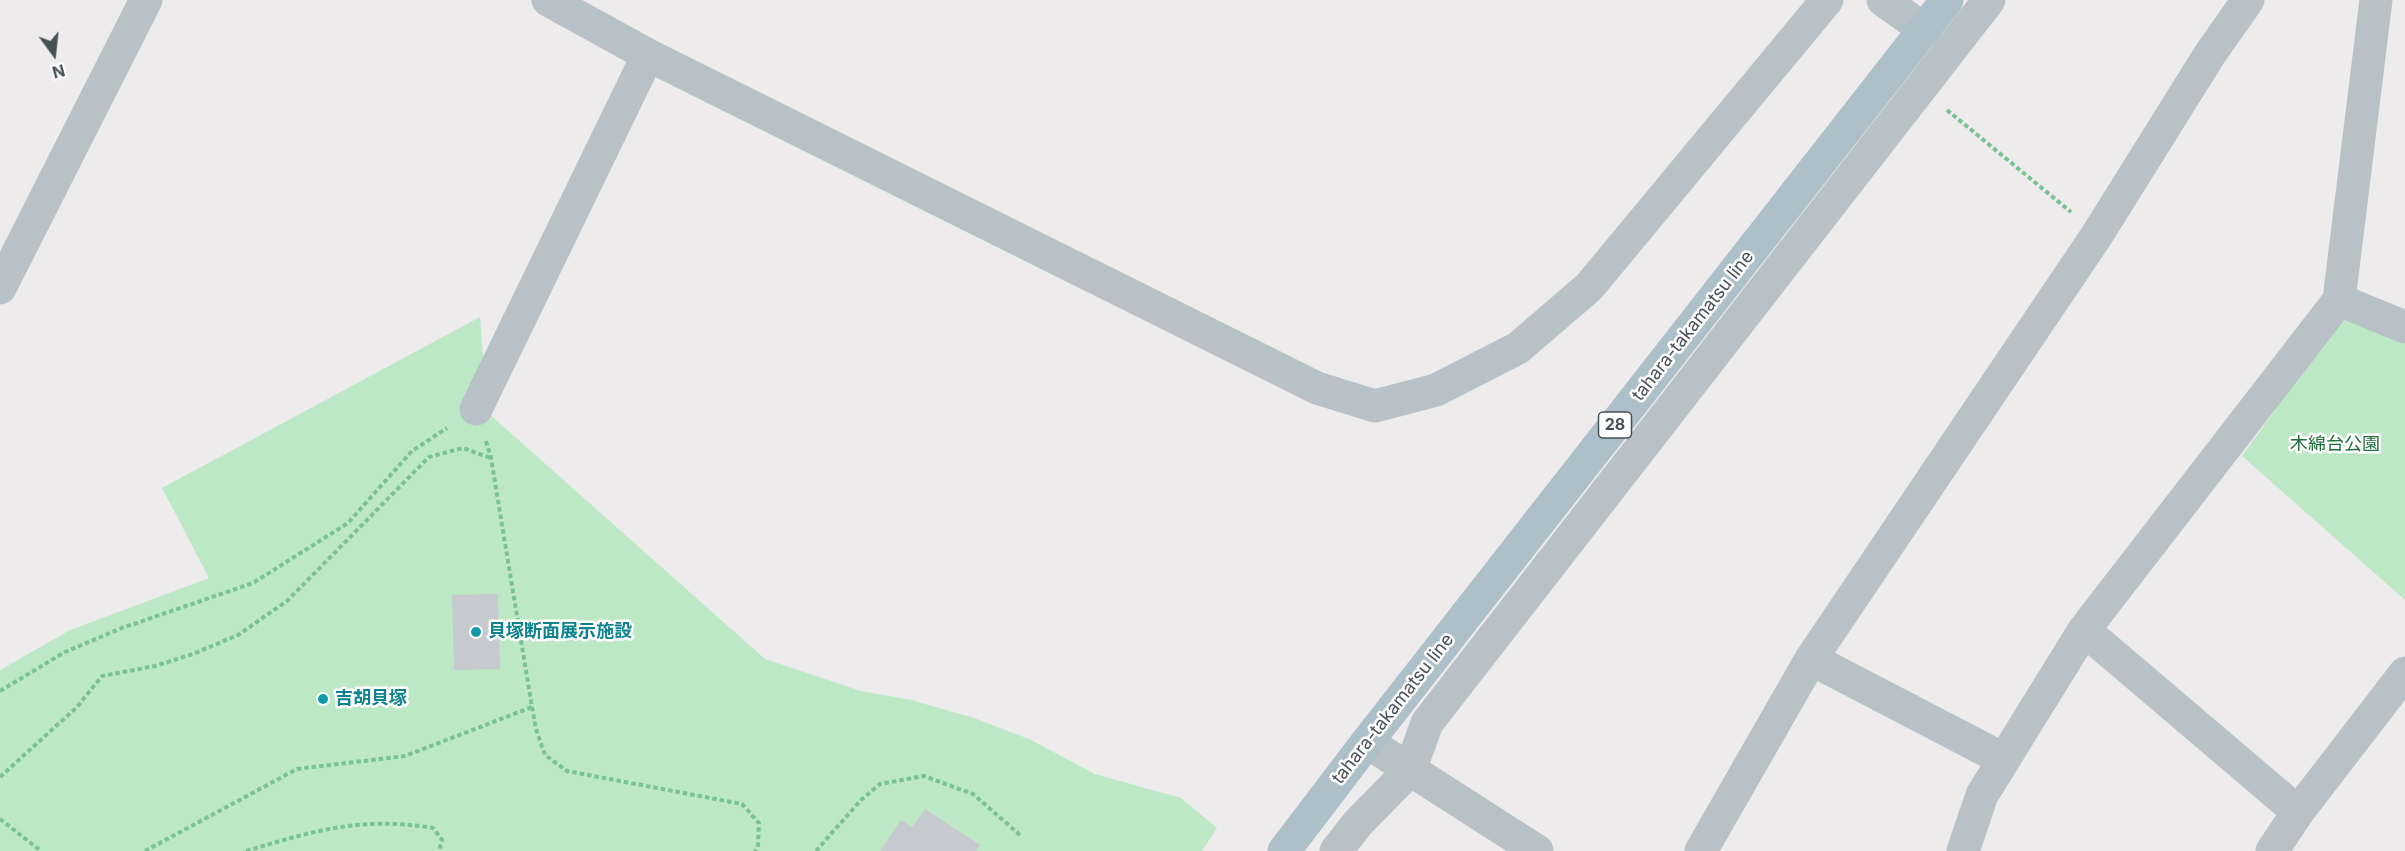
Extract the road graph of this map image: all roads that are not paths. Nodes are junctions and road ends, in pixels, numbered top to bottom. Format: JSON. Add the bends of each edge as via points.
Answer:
{"nodes":[{"id":1,"x":146,"y":0,"type":"edge"},
{"id":2,"x":548,"y":0,"type":"edge"},
{"id":3,"x":1827,"y":0,"type":"edge"},
{"id":4,"x":1883,"y":0,"type":"edge"},
{"id":5,"x":1947,"y":0,"type":"edge"},
{"id":6,"x":1989,"y":0,"type":"edge"},
{"id":7,"x":2248,"y":0,"type":"edge"},
{"id":8,"x":2376,"y":0,"type":"edge"},
{"id":9,"x":1925,"y":30,"type":"junction"},
{"id":10,"x":648,"y":55,"type":"junction"},
{"id":11,"x":0,"y":288,"type":"edge"},
{"id":12,"x":2339,"y":300,"type":"junction"},
{"id":13,"x":2405,"y":327,"type":"edge"},
{"id":14,"x":476,"y":410,"type":"road end"},
{"id":15,"x":2084,"y":630,"type":"junction"},
{"id":16,"x":1811,"y":659,"type":"junction"},
{"id":17,"x":2405,"y":673,"type":"edge"},
{"id":18,"x":1367,"y":741,"type":"junction"},
{"id":19,"x":2003,"y":759,"type":"junction"},
{"id":20,"x":1410,"y":770,"type":"junction"},
{"id":21,"x":2298,"y":812,"type":"junction"},
{"id":22,"x":1284,"y":851,"type":"edge"},
{"id":23,"x":1336,"y":851,"type":"edge"},
{"id":24,"x":1537,"y":851,"type":"edge"},
{"id":25,"x":1701,"y":851,"type":"edge"},
{"id":26,"x":1963,"y":851,"type":"edge"},
{"id":27,"x":2272,"y":851,"type":"edge"}],
"edges":[{"from":1,"to":11,"type":"street"},
{"from":2,"to":10,"type":"street"},
{"from":3,"to":10,"type":"street","via":[[1589,287],[1518,348],[1436,390],[1375,406],[1317,388]]},
{"from":4,"to":9,"type":"street"},
{"from":5,"to":9,"type":"main road","name":"tahara-takamatsu line","number":"28"},
{"from":6,"to":20,"type":"street","via":[[1427,723]]},
{"from":7,"to":16,"type":"street","via":[[2097,234]]},
{"from":8,"to":12,"type":"street"},
{"from":9,"to":18,"type":"main road","name":"tahara-takamatsu line","number":"28"},
{"from":10,"to":14,"type":"street"},
{"from":12,"to":13,"type":"street"},
{"from":12,"to":15,"type":"street"},
{"from":15,"to":19,"type":"street"},
{"from":15,"to":21,"type":"street"},
{"from":16,"to":19,"type":"street"},
{"from":16,"to":25,"type":"street"},
{"from":17,"to":21,"type":"street"},
{"from":18,"to":20,"type":"street"},
{"from":18,"to":22,"type":"main road","name":"tahara-takamatsu line","number":"28"},
{"from":19,"to":26,"type":"street","via":[[1982,795]]},
{"from":20,"to":23,"type":"street"},
{"from":20,"to":24,"type":"street"},
{"from":21,"to":27,"type":"street"}]}
